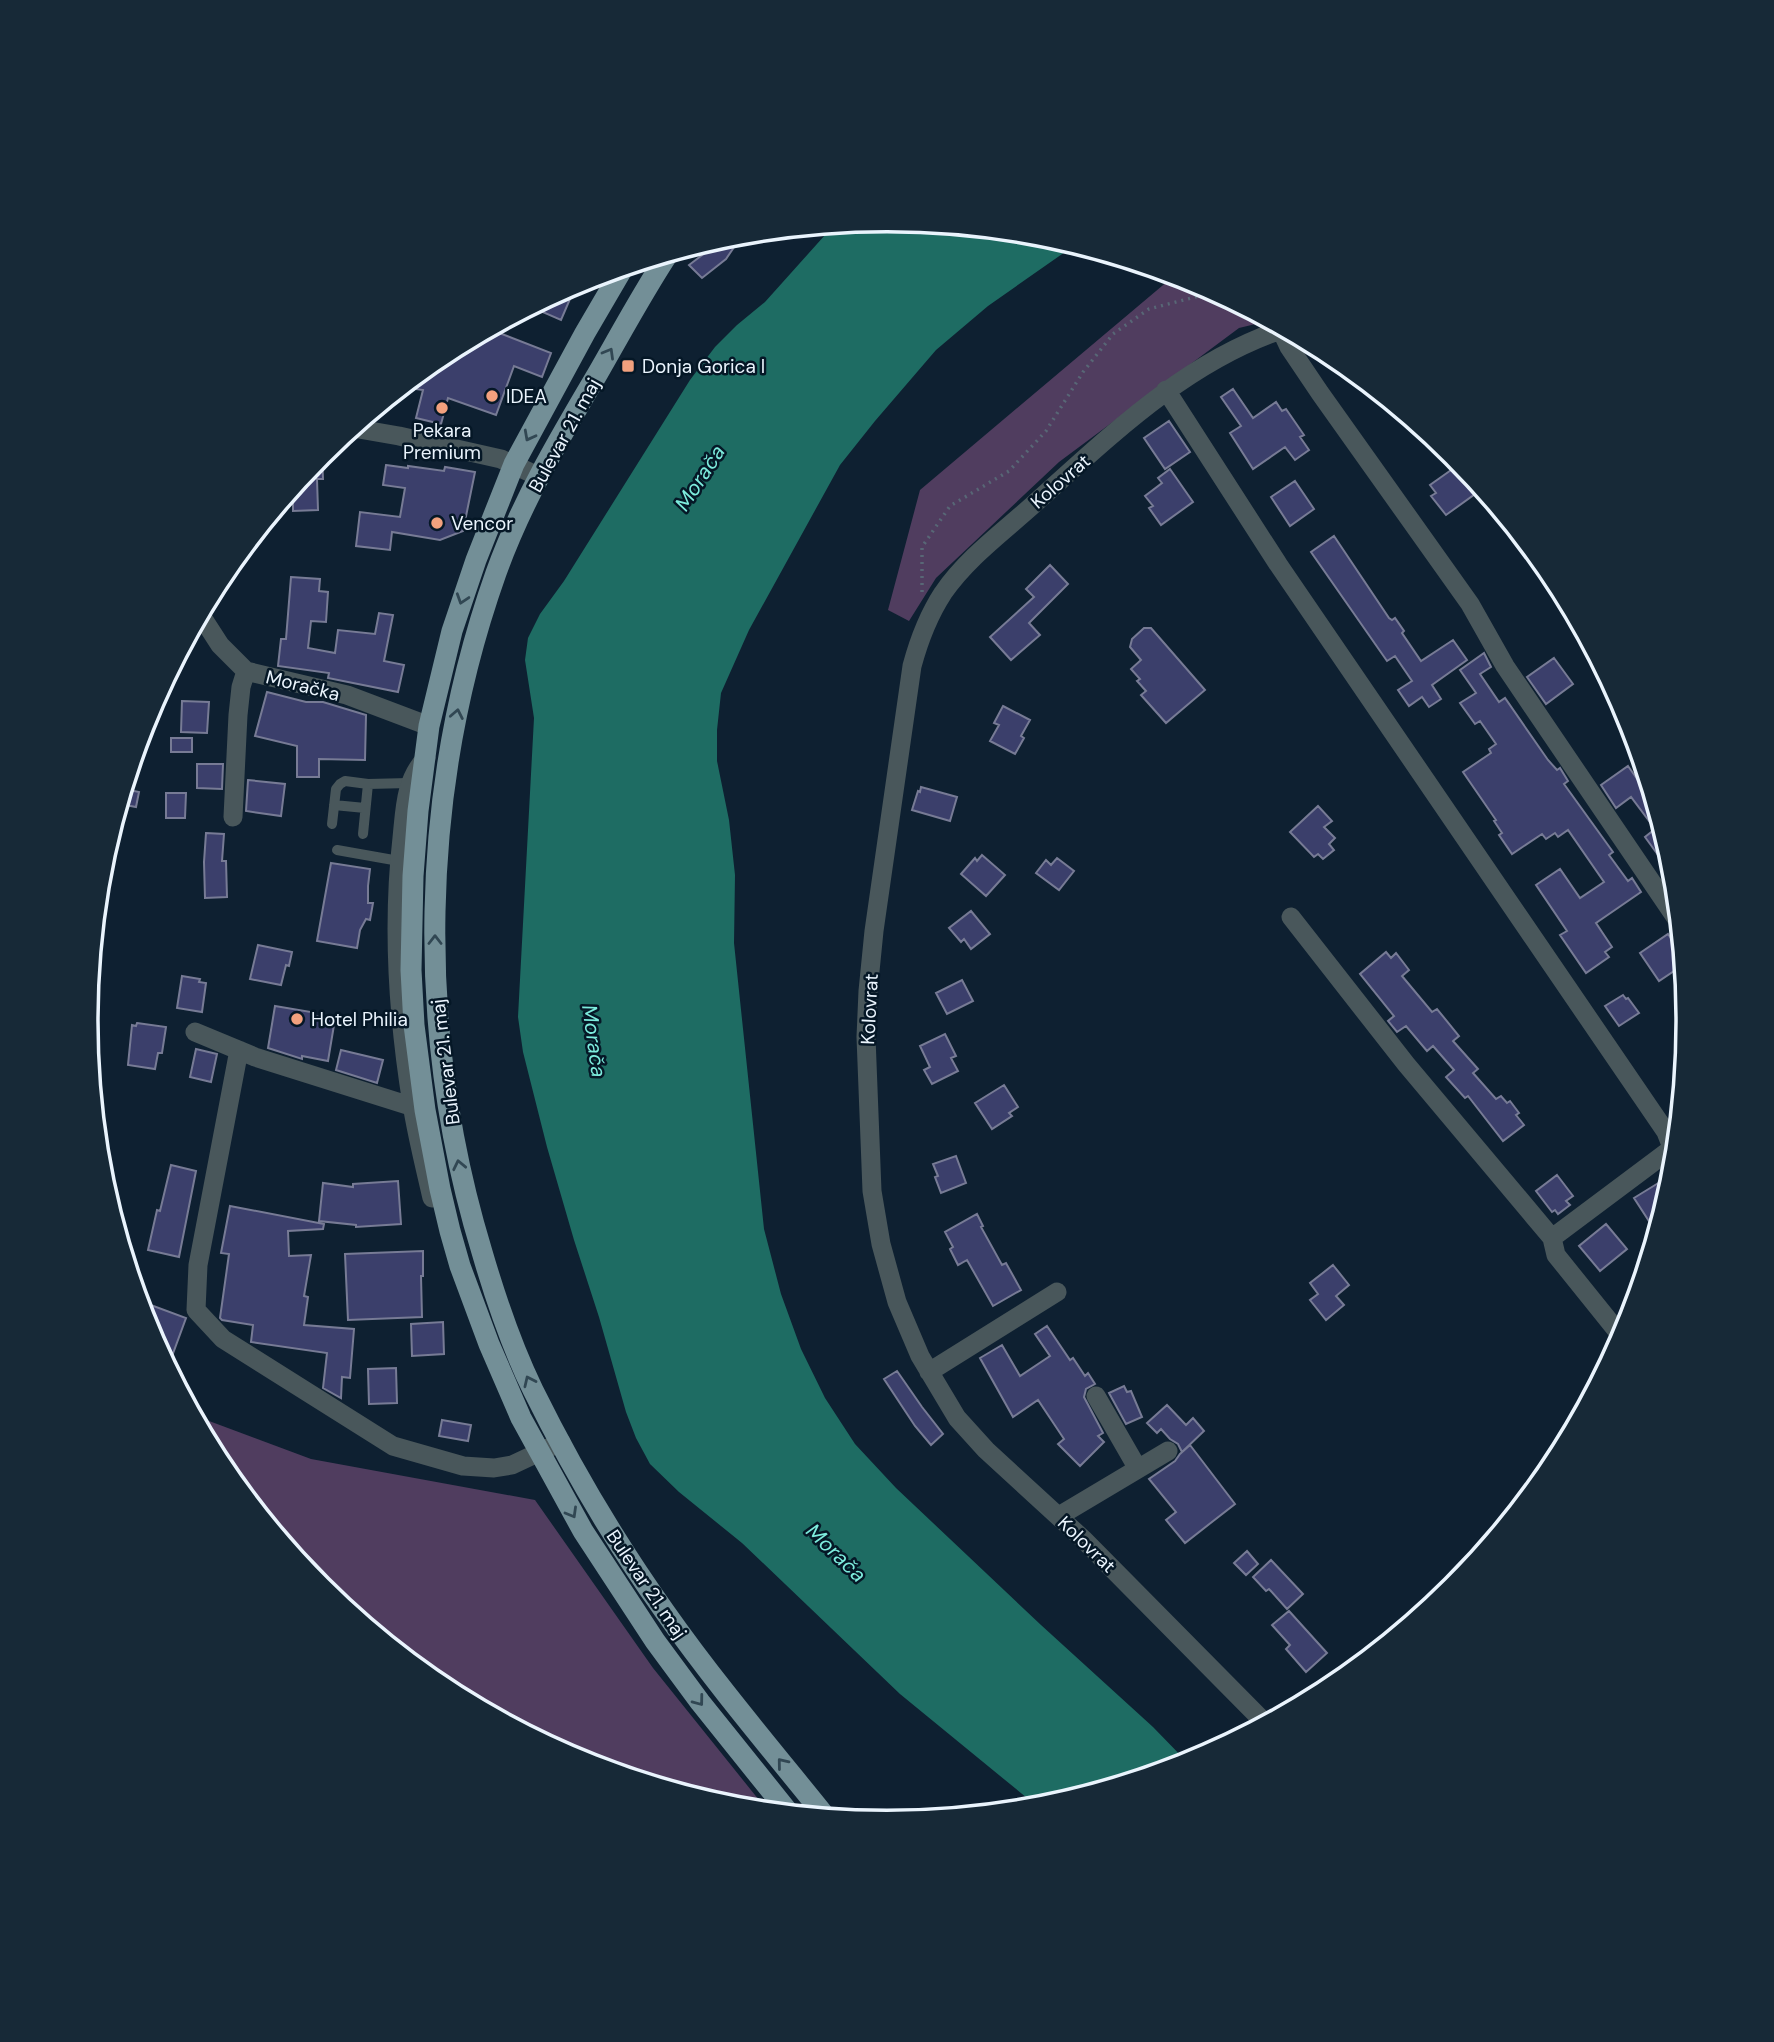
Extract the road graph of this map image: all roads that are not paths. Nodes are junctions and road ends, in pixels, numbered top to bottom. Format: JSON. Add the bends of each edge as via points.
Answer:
{"nodes":[{"id":1,"x":661,"y":266,"type":"edge"},
{"id":2,"x":617,"y":280,"type":"edge"},
{"id":3,"x":1274,"y":334,"type":"edge"},
{"id":4,"x":1287,"y":341,"type":"edge"},
{"id":5,"x":1166,"y":390,"type":"junction"},
{"id":6,"x":364,"y":430,"type":"edge"},
{"id":7,"x":514,"y":464,"type":"junction"},
{"id":8,"x":540,"y":477,"type":"junction"},
{"id":9,"x":206,"y":623,"type":"edge"},
{"id":10,"x":246,"y":671,"type":"junction"},
{"id":11,"x":429,"y":726,"type":"junction"},
{"id":12,"x":426,"y":758,"type":"junction"},
{"id":13,"x":368,"y":783,"type":"junction"},
{"id":14,"x":409,"y":783,"type":"junction"},
{"id":15,"x":334,"y":805,"type":"junction"},
{"id":16,"x":365,"y":808,"type":"junction"},
{"id":17,"x":233,"y":817,"type":"dead end"},
{"id":18,"x":332,"y":824,"type":"dead end"},
{"id":19,"x":363,"y":834,"type":"dead end"},
{"id":20,"x":337,"y":850,"type":"dead end"},
{"id":21,"x":399,"y":861,"type":"junction"},
{"id":22,"x":1667,"y":905,"type":"edge"},
{"id":23,"x":1291,"y":917,"type":"dead end"},
{"id":24,"x":195,"y":1032,"type":"dead end"},
{"id":25,"x":239,"y":1050,"type":"junction"},
{"id":26,"x":418,"y":1108,"type":"junction"},
{"id":27,"x":1667,"y":1135,"type":"edge"},
{"id":28,"x":1664,"y":1154,"type":"edge"},
{"id":29,"x":1552,"y":1238,"type":"junction"},
{"id":30,"x":1056,"y":1292,"type":"dead end"},
{"id":31,"x":1614,"y":1327,"type":"edge"},
{"id":32,"x":929,"y":1372,"type":"junction"},
{"id":33,"x":1096,"y":1396,"type":"dead end"},
{"id":34,"x":561,"y":1442,"type":"junction"},
{"id":35,"x":1168,"y":1451,"type":"dead end"},
{"id":36,"x":540,"y":1453,"type":"junction"},
{"id":37,"x":1138,"y":1469,"type":"junction"},
{"id":38,"x":1059,"y":1516,"type":"junction"},
{"id":39,"x":1259,"y":1717,"type":"edge"},
{"id":40,"x":781,"y":1803,"type":"edge"},
{"id":41,"x":817,"y":1806,"type":"edge"}],
"edges":[{"from":8,"to":1,"type":"main road","name":"Bulevar 21. maj","one_way":true},
{"from":2,"to":7,"type":"main road","name":"Bulevar 21. maj","one_way":true},
{"from":3,"to":5,"type":"street","name":"Kolovrat","via":[[1234,350]]},
{"from":4,"to":22,"type":"street","via":[[1470,604],[1505,666]]},
{"from":5,"to":27,"type":"street","via":[[1278,564]]},
{"from":5,"to":32,"type":"street","name":"Kolovrat","via":[[974,557],[927,622],[912,666],[874,931],[867,1094],[875,1218],[897,1302]]},
{"from":6,"to":7,"type":"street"},
{"from":7,"to":8,"type":"street"},
{"from":7,"to":11,"type":"main road","name":"Bulevar 21. maj","one_way":true,"via":[[462,601]]},
{"from":34,"to":8,"type":"main road","name":"Bulevar 21. maj","one_way":true,"via":[[516,1353],[474,1225],[447,1100],[435,960],[437,859],[460,699],[496,572]]},
{"from":9,"to":10,"type":"street","name":"Moračka"},
{"from":10,"to":11,"type":"street","name":"Moračka","via":[[347,695]]},
{"from":10,"to":17,"type":"street","via":[[238,715]]},
{"from":11,"to":12,"type":"main road","name":"Bulevar 21. maj"},
{"from":12,"to":14,"type":"street"},
{"from":12,"to":26,"type":"main road","name":"Bulevar 21. maj","via":[[413,876],[411,970]]},
{"from":13,"to":14,"type":"lane"},
{"from":13,"to":15,"type":"lane","via":[[340,784]]},
{"from":13,"to":16,"type":"lane"},
{"from":14,"to":21,"type":"street"},
{"from":15,"to":16,"type":"lane"},
{"from":15,"to":18,"type":"lane"},
{"from":16,"to":19,"type":"lane"},
{"from":20,"to":21,"type":"lane"},
{"from":21,"to":26,"type":"street","via":[[399,983]]},
{"from":23,"to":29,"type":"street","via":[[1406,1064]]},
{"from":24,"to":25,"type":"street"},
{"from":25,"to":26,"type":"street"},
{"from":25,"to":36,"type":"street","via":[[198,1265],[196,1310],[223,1339],[393,1446],[450,1464],[484,1468],[512,1465]]},
{"from":26,"to":36,"type":"main road","name":"Bulevar 21. maj","via":[[460,1266],[489,1344]]},
{"from":28,"to":29,"type":"street"},
{"from":29,"to":31,"type":"street","via":[[1556,1255]]},
{"from":30,"to":32,"type":"street"},
{"from":32,"to":38,"type":"street","name":"Kolovrat","via":[[957,1418]]},
{"from":33,"to":37,"type":"street"},
{"from":34,"to":36,"type":"street"},
{"from":41,"to":34,"type":"main road","name":"Bulevar 21. maj","one_way":true,"via":[[667,1616],[595,1506]]},
{"from":35,"to":37,"type":"street"},
{"from":36,"to":40,"type":"main road","name":"Bulevar 21. maj","one_way":true,"via":[[583,1531],[655,1641]]},
{"from":37,"to":38,"type":"street"},
{"from":38,"to":39,"type":"street","name":"Kolovrat"}]}
